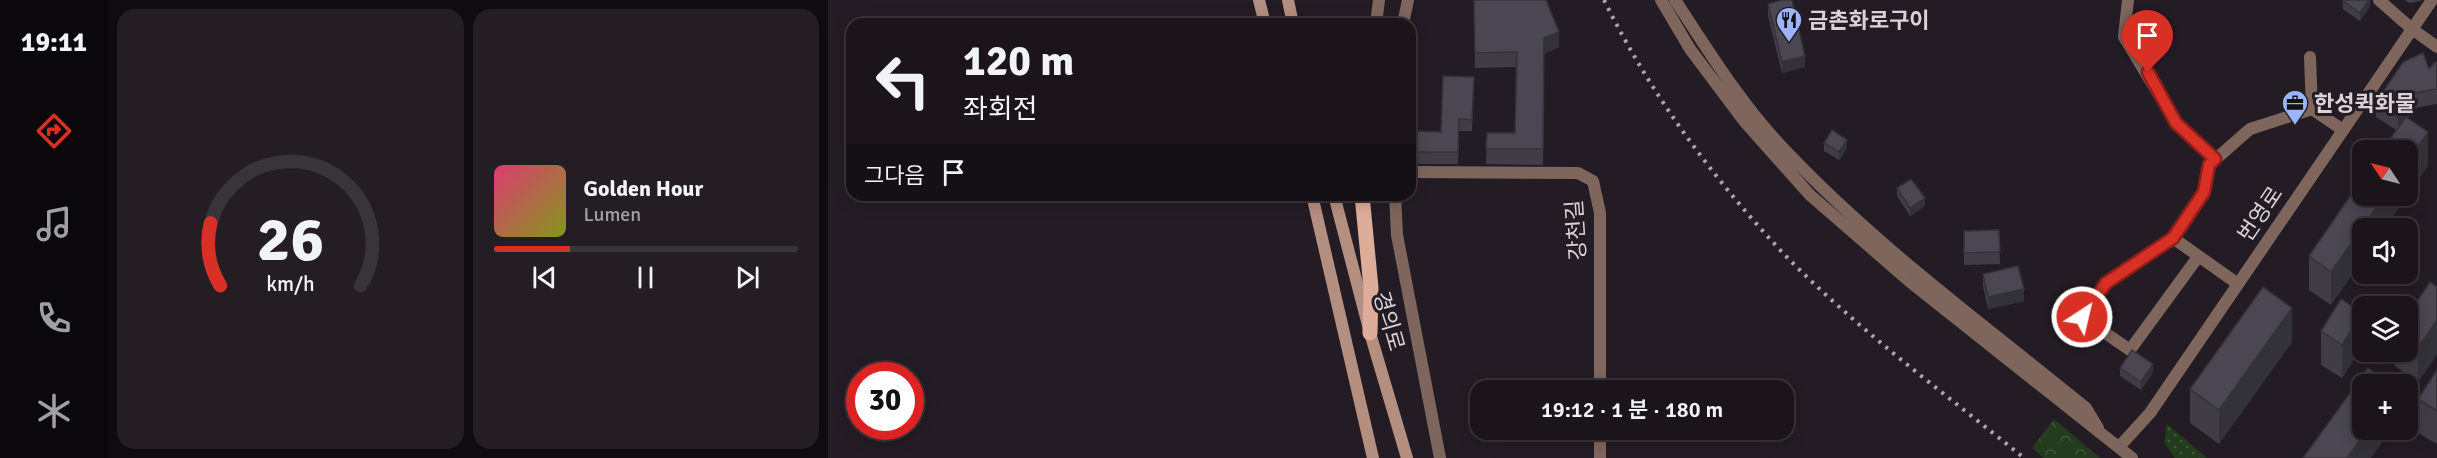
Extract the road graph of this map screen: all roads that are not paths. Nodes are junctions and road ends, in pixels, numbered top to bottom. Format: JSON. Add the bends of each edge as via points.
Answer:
{"nodes":[{"id":1,"x":1259,"y":0,"type":"edge"},
{"id":2,"x":1288,"y":0,"type":"edge"},
{"id":3,"x":1379,"y":0,"type":"edge"},
{"id":4,"x":1408,"y":0,"type":"edge"},
{"id":5,"x":1660,"y":0,"type":"edge"},
{"id":6,"x":1676,"y":0,"type":"edge"},
{"id":7,"x":2128,"y":0,"type":"edge"},
{"id":8,"x":2379,"y":0,"type":"edge"},
{"id":9,"x":2433,"y":0,"type":"edge"},
{"id":10,"x":1264,"y":18,"type":"edge"},
{"id":11,"x":1292,"y":18,"type":"edge"},
{"id":12,"x":1377,"y":18,"type":"edge"},
{"id":13,"x":1404,"y":18,"type":"edge"},
{"id":14,"x":2412,"y":29,"type":"junction"},
{"id":15,"x":2437,"y":47,"type":"edge"},
{"id":16,"x":2310,"y":57,"type":"dead end"},
{"id":17,"x":2312,"y":109,"type":"junction"},
{"id":18,"x":2343,"y":130,"type":"junction"},
{"id":19,"x":2215,"y":159,"type":"junction"},
{"id":20,"x":1416,"y":172,"type":"edge"},
{"id":21,"x":1313,"y":201,"type":"edge"},
{"id":22,"x":1336,"y":201,"type":"edge"},
{"id":23,"x":1363,"y":201,"type":"edge"},
{"id":24,"x":1395,"y":201,"type":"edge"},
{"id":25,"x":2173,"y":238,"type":"junction"},
{"id":26,"x":2198,"y":257,"type":"junction"},
{"id":27,"x":2238,"y":284,"type":"junction"},
{"id":28,"x":1370,"y":333,"type":"junction"},
{"id":29,"x":1600,"y":380,"type":"edge"},
{"id":30,"x":2100,"y":432,"type":"junction"},
{"id":31,"x":1600,"y":440,"type":"edge"},
{"id":32,"x":2119,"y":447,"type":"junction"},
{"id":33,"x":1373,"y":458,"type":"edge"},
{"id":34,"x":1407,"y":458,"type":"edge"},
{"id":35,"x":1440,"y":458,"type":"edge"},
{"id":36,"x":1600,"y":458,"type":"edge"},
{"id":37,"x":2132,"y":458,"type":"edge"}],
"edges":[{"from":1,"to":10,"type":"main road"},
{"from":2,"to":11,"type":"main road"},
{"from":3,"to":12,"type":"street"},
{"from":4,"to":13,"type":"street"},
{"from":5,"to":30,"type":"street","via":[[1690,49],[1744,121],[1810,195],[1909,281]]},
{"from":6,"to":30,"type":"street","via":[[1702,42],[1782,147],[1856,219],[2086,408]]},
{"from":7,"to":19,"type":"street","via":[[2124,37],[2176,123]]},
{"from":8,"to":14,"type":"street"},
{"from":9,"to":14,"type":"street","name":"번영로"},
{"from":14,"to":15,"type":"street"},
{"from":14,"to":18,"type":"street","name":"번영로"},
{"from":16,"to":17,"type":"street"},
{"from":17,"to":18,"type":"street"},
{"from":17,"to":19,"type":"street","via":[[2250,129]]},
{"from":18,"to":27,"type":"street","name":"번영로"},
{"from":19,"to":25,"type":"street","via":[[2209,165],[2204,192]]},
{"from":20,"to":29,"type":"street","name":"강천길","via":[[1578,173],[1593,181],[1600,213]]},
{"from":21,"to":33,"type":"main road","name":"경의로"},
{"from":22,"to":28,"type":"main road","name":"경의로"},
{"from":23,"to":28,"type":"main road","via":[[1371,288]]},
{"from":24,"to":35,"type":"street","via":[[1397,235]]},
{"from":25,"to":26,"type":"street"},
{"from":25,"to":26,"type":"street","via":[[2106,283],[2082,317],[2130,350]]},
{"from":26,"to":27,"type":"street"},
{"from":27,"to":32,"type":"street","name":"번영로","via":[[2150,413]]},
{"from":28,"to":34,"type":"main road","name":"경의로"},
{"from":30,"to":32,"type":"street"},
{"from":31,"to":36,"type":"street"},
{"from":32,"to":37,"type":"street"}]}
